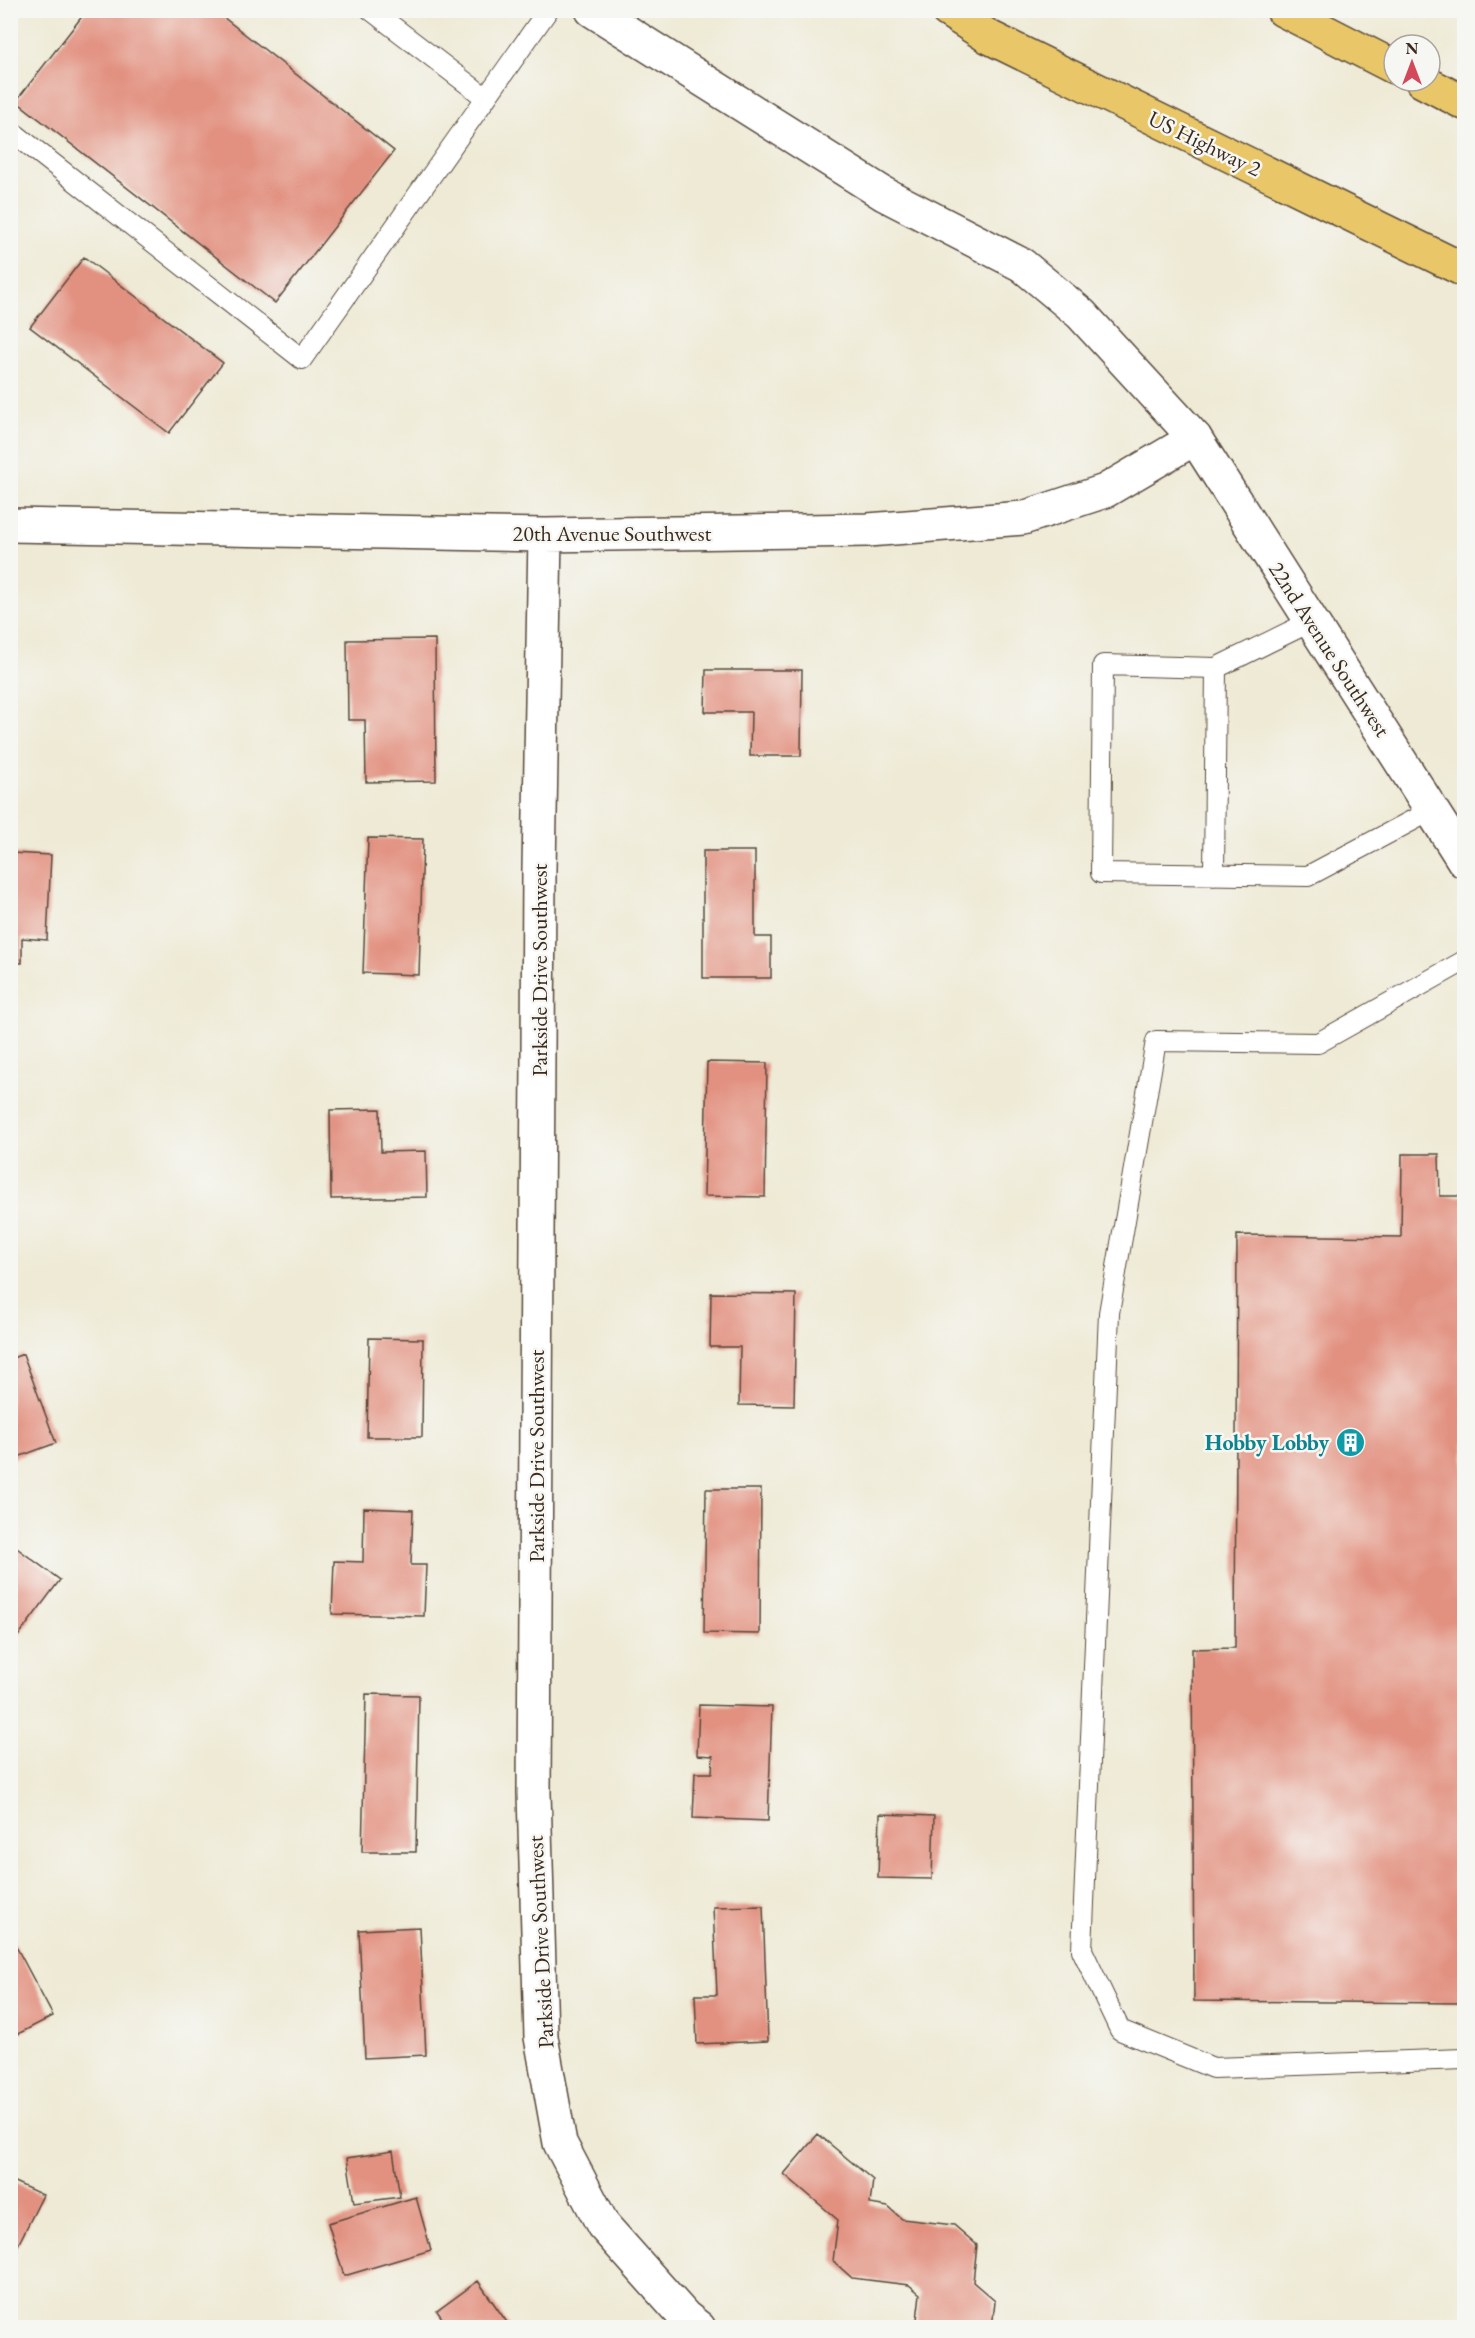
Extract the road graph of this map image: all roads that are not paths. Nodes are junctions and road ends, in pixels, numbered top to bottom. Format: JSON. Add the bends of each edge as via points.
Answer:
{"nodes":[{"id":1,"x":371,"y":10,"type":"edge"},
{"id":2,"x":548,"y":10,"type":"edge"},
{"id":3,"x":592,"y":10,"type":"edge"},
{"id":4,"x":947,"y":10,"type":"edge"},
{"id":5,"x":1283,"y":10,"type":"edge"},
{"id":6,"x":1382,"y":61,"type":"edge"},
{"id":7,"x":1442,"y":91,"type":"edge"},
{"id":8,"x":486,"y":98,"type":"junction"},
{"id":9,"x":1464,"y":103,"type":"edge"},
{"id":10,"x":10,"y":130,"type":"edge"},
{"id":11,"x":1464,"y":270,"type":"edge"},
{"id":12,"x":1195,"y":438,"type":"junction"},
{"id":13,"x":10,"y":525,"type":"edge"},
{"id":14,"x":545,"y":535,"type":"junction"},
{"id":15,"x":1312,"y":621,"type":"junction"},
{"id":16,"x":1216,"y":668,"type":"junction"},
{"id":17,"x":1432,"y":810,"type":"junction"},
{"id":18,"x":1464,"y":861,"type":"edge"},
{"id":19,"x":1214,"y":875,"type":"junction"},
{"id":20,"x":1464,"y":961,"type":"edge"},
{"id":21,"x":1464,"y":2059,"type":"edge"},
{"id":22,"x":699,"y":2328,"type":"edge"}],
"edges":[{"from":1,"to":8,"type":"lane"},
{"from":2,"to":8,"type":"lane"},
{"from":3,"to":12,"type":"street","name":"22nd Avenue Southwest","via":[[884,194],[1022,264],[1081,314]]},
{"from":4,"to":11,"type":"highway","name":"US Highway 2","via":[[989,37]]},
{"from":5,"to":6,"type":"highway"},
{"from":7,"to":9,"type":"highway"},
{"from":8,"to":10,"type":"lane","via":[[302,359]]},
{"from":12,"to":14,"type":"street","name":"20th Avenue Southwest","via":[[1105,491],[1023,518],[868,530]]},
{"from":12,"to":15,"type":"street","name":"22nd Avenue Southwest"},
{"from":13,"to":14,"type":"street","name":"20th Avenue Southwest"},
{"from":14,"to":22,"type":"street","name":"Parkside Drive Southwest","via":[[539,870],[534,1793],[541,2037],[560,2143],[603,2225]]},
{"from":15,"to":16,"type":"lane"},
{"from":15,"to":17,"type":"street","name":"22nd Avenue Southwest"},
{"from":16,"to":19,"type":"lane"},
{"from":16,"to":19,"type":"lane","via":[[1103,665],[1101,873]]},
{"from":17,"to":18,"type":"street","name":"22nd Avenue Southwest"},
{"from":17,"to":19,"type":"lane","via":[[1308,876]]},
{"from":20,"to":21,"type":"lane","via":[[1318,1043],[1156,1041],[1109,1313],[1082,1950],[1120,2030],[1213,2068]]}]}
